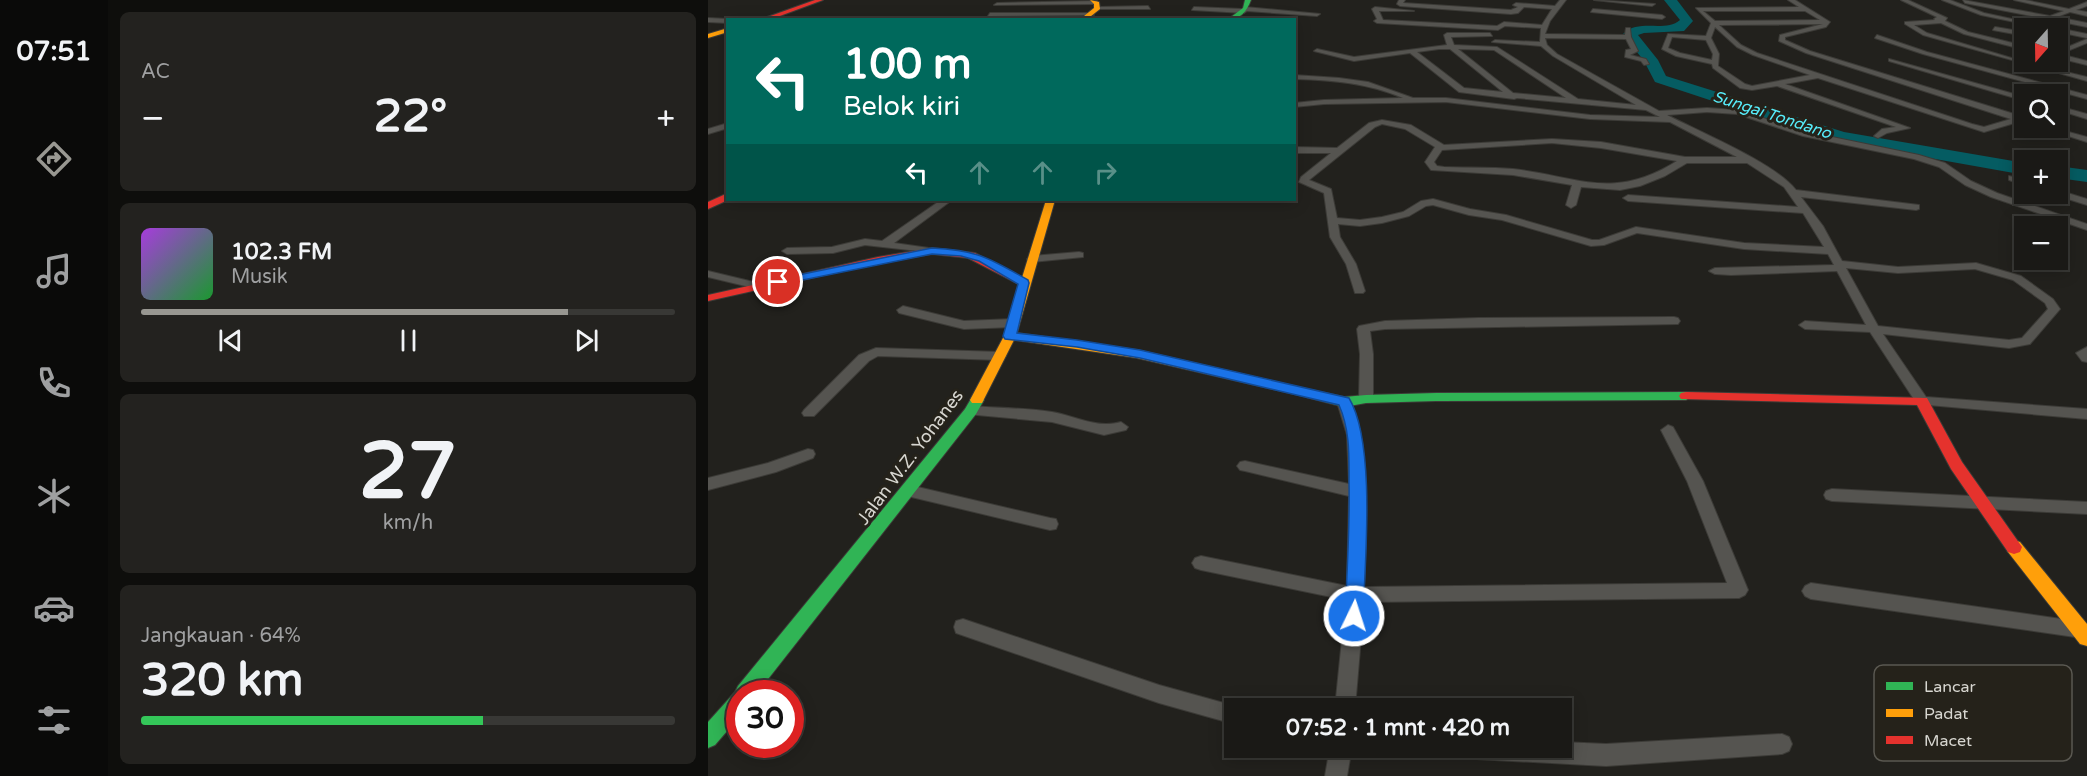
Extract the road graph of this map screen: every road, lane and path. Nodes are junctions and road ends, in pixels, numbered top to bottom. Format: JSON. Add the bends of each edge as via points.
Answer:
{"nodes":[{"id":1,"x":820,"y":0,"type":"edge"},
{"id":2,"x":1402,"y":0,"type":"edge"},
{"id":3,"x":1448,"y":0,"type":"edge"},
{"id":4,"x":1597,"y":0,"type":"edge"},
{"id":5,"x":1791,"y":0,"type":"edge"},
{"id":6,"x":1904,"y":0,"type":"edge"},
{"id":7,"x":1945,"y":0,"type":"edge"},
{"id":8,"x":2017,"y":0,"type":"edge"},
{"id":9,"x":1617,"y":1,"type":"edge"},
{"id":10,"x":1965,"y":1,"type":"edge"},
{"id":11,"x":2074,"y":2,"type":"dead end"},
{"id":12,"x":1559,"y":4,"type":"edge"},
{"id":13,"x":1652,"y":4,"type":"dead end"},
{"id":14,"x":2085,"y":4,"type":"edge"},
{"id":15,"x":997,"y":5,"type":"dead end"},
{"id":16,"x":1522,"y":6,"type":"junction"},
{"id":17,"x":1148,"y":8,"type":"dead end"},
{"id":18,"x":1092,"y":9,"type":"edge"},
{"id":19,"x":1194,"y":9,"type":"dead end"},
{"id":20,"x":1808,"y":9,"type":"junction"},
{"id":21,"x":2068,"y":10,"type":"junction"},
{"id":22,"x":1593,"y":11,"type":"dead end"},
{"id":23,"x":1241,"y":12,"type":"edge"},
{"id":24,"x":1611,"y":13,"type":"junction"},
{"id":25,"x":1317,"y":14,"type":"dead end"},
{"id":26,"x":2087,"y":14,"type":"edge"},
{"id":27,"x":990,"y":15,"type":"dead end"},
{"id":28,"x":1662,"y":17,"type":"dead end"},
{"id":29,"x":768,"y":18,"type":"edge"},
{"id":30,"x":2052,"y":18,"type":"joint"},
{"id":31,"x":708,"y":20,"type":"edge"},
{"id":32,"x":1454,"y":20,"type":"junction"},
{"id":33,"x":2014,"y":20,"type":"edge"},
{"id":34,"x":726,"y":21,"type":"edge"},
{"id":35,"x":2068,"y":21,"type":"edge"},
{"id":36,"x":1827,"y":22,"type":"junction"},
{"id":37,"x":1940,"y":22,"type":"junction"},
{"id":38,"x":1714,"y":23,"type":"junction"},
{"id":39,"x":2087,"y":25,"type":"edge"},
{"id":40,"x":1498,"y":28,"type":"junction"},
{"id":41,"x":1628,"y":28,"type":"dead end"},
{"id":42,"x":1995,"y":29,"type":"dead end"},
{"id":43,"x":726,"y":31,"type":"edge"},
{"id":44,"x":2013,"y":32,"type":"edge"},
{"id":45,"x":2068,"y":32,"type":"edge"},
{"id":46,"x":1447,"y":35,"type":"junction"},
{"id":47,"x":708,"y":36,"type":"edge"},
{"id":48,"x":1544,"y":36,"type":"junction"},
{"id":49,"x":2087,"y":36,"type":"edge"},
{"id":50,"x":1628,"y":37,"type":"junction"},
{"id":51,"x":1878,"y":37,"type":"dead end"},
{"id":52,"x":1708,"y":38,"type":"junction"},
{"id":53,"x":2087,"y":41,"type":"edge"},
{"id":54,"x":1495,"y":42,"type":"dead end"},
{"id":55,"x":2068,"y":43,"type":"edge"},
{"id":56,"x":2014,"y":45,"type":"edge"},
{"id":57,"x":2077,"y":45,"type":"junction"},
{"id":58,"x":1451,"y":47,"type":"junction"},
{"id":59,"x":2087,"y":48,"type":"edge"},
{"id":60,"x":2068,"y":50,"type":"edge"},
{"id":61,"x":1317,"y":51,"type":"dead end"},
{"id":62,"x":1413,"y":52,"type":"junction"},
{"id":63,"x":2068,"y":58,"type":"edge"},
{"id":64,"x":2014,"y":59,"type":"edge"},
{"id":65,"x":2071,"y":59,"type":"junction"},
{"id":66,"x":1891,"y":60,"type":"dead end"},
{"id":67,"x":2068,"y":60,"type":"edge"},
{"id":68,"x":1715,"y":63,"type":"junction"},
{"id":69,"x":2087,"y":63,"type":"edge"},
{"id":70,"x":1646,"y":64,"type":"dead end"},
{"id":71,"x":1865,"y":64,"type":"dead end"},
{"id":72,"x":1855,"y":67,"type":"junction"},
{"id":73,"x":2061,"y":72,"type":"edge"},
{"id":74,"x":1818,"y":75,"type":"junction"},
{"id":75,"x":1296,"y":76,"type":"edge"},
{"id":76,"x":2087,"y":79,"type":"edge"},
{"id":77,"x":1779,"y":84,"type":"junction"},
{"id":78,"x":2014,"y":96,"type":"edge"},
{"id":79,"x":2086,"y":96,"type":"edge"},
{"id":80,"x":1514,"y":97,"type":"junction"},
{"id":81,"x":1412,"y":100,"type":"junction"},
{"id":82,"x":2074,"y":100,"type":"dead end"},
{"id":83,"x":1577,"y":102,"type":"junction"},
{"id":84,"x":1296,"y":105,"type":"edge"},
{"id":85,"x":1654,"y":111,"type":"junction"},
{"id":86,"x":2068,"y":111,"type":"edge"},
{"id":87,"x":2014,"y":117,"type":"edge"},
{"id":88,"x":2087,"y":117,"type":"edge"},
{"id":89,"x":1673,"y":120,"type":"junction"},
{"id":90,"x":2014,"y":122,"type":"edge"},
{"id":91,"x":726,"y":126,"type":"edge"},
{"id":92,"x":708,"y":132,"type":"edge"},
{"id":93,"x":2068,"y":134,"type":"edge"},
{"id":94,"x":1878,"y":136,"type":"dead end"},
{"id":95,"x":2087,"y":140,"type":"edge"},
{"id":96,"x":1440,"y":147,"type":"junction"},
{"id":97,"x":1296,"y":150,"type":"edge"},
{"id":98,"x":1338,"y":151,"type":"junction"},
{"id":99,"x":1749,"y":159,"type":"junction"},
{"id":100,"x":1685,"y":160,"type":"junction"},
{"id":101,"x":1577,"y":184,"type":"junction"},
{"id":102,"x":1794,"y":193,"type":"junction"},
{"id":103,"x":2068,"y":196,"type":"edge"},
{"id":104,"x":726,"y":197,"type":"edge"},
{"id":105,"x":1628,"y":198,"type":"dead end"},
{"id":106,"x":946,"y":201,"type":"edge"},
{"id":107,"x":1050,"y":201,"type":"edge"},
{"id":108,"x":2087,"y":202,"type":"edge"},
{"id":109,"x":708,"y":205,"type":"edge"},
{"id":110,"x":1571,"y":205,"type":"dead end"},
{"id":111,"x":1916,"y":207,"type":"dead end"},
{"id":112,"x":1805,"y":210,"type":"junction"},
{"id":113,"x":1334,"y":221,"type":"junction"},
{"id":114,"x":2087,"y":227,"type":"edge"},
{"id":115,"x":885,"y":244,"type":"junction"},
{"id":116,"x":787,"y":251,"type":"dead end"},
{"id":117,"x":932,"y":251,"type":"junction"},
{"id":118,"x":1830,"y":251,"type":"junction"},
{"id":119,"x":1079,"y":255,"type":"dead end"},
{"id":120,"x":1032,"y":259,"type":"junction"},
{"id":121,"x":1840,"y":266,"type":"junction"},
{"id":122,"x":1715,"y":271,"type":"dead end"},
{"id":123,"x":708,"y":274,"type":"edge"},
{"id":124,"x":1024,"y":283,"type":"junction"},
{"id":125,"x":758,"y":286,"type":"junction"},
{"id":126,"x":1359,"y":291,"type":"dead end"},
{"id":127,"x":708,"y":297,"type":"edge"},
{"id":128,"x":903,"y":310,"type":"dead end"},
{"id":129,"x":1674,"y":321,"type":"dead end"},
{"id":130,"x":1805,"y":325,"type":"dead end"},
{"id":131,"x":1874,"y":329,"type":"junction"},
{"id":132,"x":1011,"y":330,"type":"junction"},
{"id":133,"x":2087,"y":351,"type":"edge"},
{"id":134,"x":1000,"y":356,"type":"junction"},
{"id":135,"x":2087,"y":358,"type":"edge"},
{"id":136,"x":1366,"y":399,"type":"junction"},
{"id":137,"x":1922,"y":401,"type":"junction"},
{"id":138,"x":1344,"y":402,"type":"junction"},
{"id":139,"x":971,"y":411,"type":"junction"},
{"id":140,"x":809,"y":413,"type":"dead end"},
{"id":141,"x":2087,"y":414,"type":"edge"},
{"id":142,"x":1121,"y":427,"type":"dead end"},
{"id":143,"x":1668,"y":430,"type":"dead end"},
{"id":144,"x":808,"y":454,"type":"dead end"},
{"id":145,"x":1245,"y":466,"type":"dead end"},
{"id":146,"x":708,"y":484,"type":"edge"},
{"id":147,"x":909,"y":491,"type":"junction"},
{"id":148,"x":1357,"y":492,"type":"junction"},
{"id":149,"x":1832,"y":495,"type":"dead end"},
{"id":150,"x":1981,"y":504,"type":"junction"},
{"id":151,"x":2087,"y":508,"type":"edge"},
{"id":152,"x":1050,"y":524,"type":"dead end"},
{"id":153,"x":1201,"y":563,"type":"dead end"},
{"id":154,"x":1811,"y":591,"type":"dead end"},
{"id":155,"x":1356,"y":595,"type":"junction"},
{"id":156,"x":963,"y":627,"type":"dead end"},
{"id":157,"x":2085,"y":633,"type":"edge"},
{"id":158,"x":756,"y":680,"type":"edge"},
{"id":159,"x":1347,"y":698,"type":"edge"},
{"id":160,"x":1224,"y":711,"type":"edge"},
{"id":161,"x":726,"y":717,"type":"edge"},
{"id":162,"x":708,"y":738,"type":"edge"},
{"id":163,"x":1782,"y":744,"type":"dead end"},
{"id":164,"x":1572,"y":753,"type":"edge"},
{"id":165,"x":1339,"y":758,"type":"edge"},
{"id":166,"x":1336,"y":776,"type":"edge"}],
"edges":[{"from":1,"to":29,"type":"street"},
{"from":2,"to":16,"type":"street","via":[[1401,4],[1511,12]]},
{"from":3,"to":16,"type":"street"},
{"from":4,"to":9,"type":"street"},
{"from":5,"to":20,"type":"street"},
{"from":6,"to":37,"type":"street","via":[[1945,18],[1937,19]]},
{"from":7,"to":33,"type":"street"},
{"from":8,"to":21,"type":"street"},
{"from":9,"to":13,"type":"street"},
{"from":9,"to":24,"type":"street"},
{"from":10,"to":30,"type":"street"},
{"from":11,"to":14,"type":"street"},
{"from":12,"to":16,"type":"street"},
{"from":12,"to":48,"type":"street"},
{"from":14,"to":21,"type":"street"},
{"from":15,"to":18,"type":"street"},
{"from":17,"to":18,"type":"street"},
{"from":18,"to":27,"type":"street"},
{"from":19,"to":23,"type":"street"},
{"from":20,"to":36,"type":"street"},
{"from":20,"to":38,"type":"street","via":[[1696,7]]},
{"from":21,"to":26,"type":"street"},
{"from":21,"to":30,"type":"street"},
{"from":22,"to":24,"type":"street"},
{"from":23,"to":25,"type":"street"},
{"from":24,"to":28,"type":"street"},
{"from":31,"to":34,"type":"street"},
{"from":32,"to":32,"type":"street","via":[[1379,21],[1375,9]]},
{"from":32,"to":40,"type":"street"},
{"from":32,"to":46,"type":"street"},
{"from":35,"to":39,"type":"street"},
{"from":36,"to":38,"type":"street"},
{"from":36,"to":72,"type":"street","via":[[1824,26],[1787,33],[1781,39]]},
{"from":37,"to":56,"type":"street"},
{"from":37,"to":64,"type":"street","via":[[1907,23],[1942,40]]},
{"from":38,"to":52,"type":"street"},
{"from":38,"to":74,"type":"street","via":[[1746,50]]},
{"from":40,"to":46,"type":"street","via":[[1492,35]]},
{"from":40,"to":48,"type":"street","via":[[1504,24]]},
{"from":41,"to":50,"type":"street"},
{"from":42,"to":44,"type":"street"},
{"from":43,"to":47,"type":"street"},
{"from":45,"to":49,"type":"street"},
{"from":46,"to":58,"type":"street"},
{"from":48,"to":50,"type":"street"},
{"from":48,"to":54,"type":"street"},
{"from":48,"to":85,"type":"street","via":[[1562,60]]},
{"from":50,"to":70,"type":"street","via":[[1635,51],[1628,51],[1627,56]]},
{"from":51,"to":79,"type":"street"},
{"from":52,"to":68,"type":"street","via":[[1716,54]]},
{"from":52,"to":68,"type":"street","via":[[1670,35],[1665,49]]},
{"from":53,"to":57,"type":"street"},
{"from":55,"to":57,"type":"street"},
{"from":57,"to":59,"type":"street"},
{"from":57,"to":60,"type":"street"},
{"from":58,"to":62,"type":"street"},
{"from":58,"to":80,"type":"street"},
{"from":58,"to":83,"type":"street","via":[[1497,49]]},
{"from":61,"to":62,"type":"street","via":[[1353,59]]},
{"from":62,"to":80,"type":"street","via":[[1459,88]]},
{"from":63,"to":65,"type":"street"},
{"from":65,"to":67,"type":"street"},
{"from":65,"to":69,"type":"street"},
{"from":66,"to":78,"type":"street"},
{"from":68,"to":77,"type":"street","via":[[1715,67],[1746,87]]},
{"from":71,"to":72,"type":"street"},
{"from":72,"to":87,"type":"street"},
{"from":73,"to":76,"type":"street"},
{"from":74,"to":77,"type":"street"},
{"from":74,"to":90,"type":"street","via":[[1984,130]]},
{"from":75,"to":81,"type":"street","via":[[1362,82]]},
{"from":77,"to":94,"type":"street","via":[[1906,128],[1885,130]]},
{"from":79,"to":82,"type":"street"},
{"from":80,"to":83,"type":"street"},
{"from":81,"to":84,"type":"street"},
{"from":81,"to":89,"type":"street","via":[[1452,100],[1628,120]]},
{"from":83,"to":85,"type":"street"},
{"from":85,"to":89,"type":"street"},
{"from":85,"to":114,"type":"street","via":[[1738,112],[1806,134],[1916,157],[1942,165],[1994,195]]},
{"from":86,"to":88,"type":"street"},
{"from":89,"to":99,"type":"street"},
{"from":91,"to":92,"type":"street"},
{"from":93,"to":95,"type":"street"},
{"from":96,"to":98,"type":"street","via":[[1408,127],[1386,122],[1372,125]]},
{"from":96,"to":100,"type":"street","via":[[1578,142]]},
{"from":96,"to":101,"type":"street","via":[[1429,162],[1434,168],[1511,172]]},
{"from":97,"to":98,"type":"street"},
{"from":98,"to":113,"type":"street","via":[[1304,179],[1328,191]]},
{"from":99,"to":100,"type":"street"},
{"from":99,"to":102,"type":"street","via":[[1782,180]]},
{"from":100,"to":101,"type":"street","via":[[1664,176],[1636,185]]},
{"from":101,"to":110,"type":"street"},
{"from":102,"to":111,"type":"street"},
{"from":102,"to":112,"type":"street"},
{"from":103,"to":108,"type":"street"},
{"from":104,"to":109,"type":"street"},
{"from":105,"to":112,"type":"street"},
{"from":106,"to":115,"type":"street"},
{"from":107,"to":120,"type":"street","name":"Jalan W.Z. Yohanes"},
{"from":112,"to":118,"type":"street"},
{"from":113,"to":118,"type":"street","via":[[1382,220],[1433,202],[1511,219],[1591,243],[1636,230],[1736,245]]},
{"from":113,"to":126,"type":"street","via":[[1335,237],[1351,264]]},
{"from":115,"to":116,"type":"street","via":[[860,242],[833,250]]},
{"from":115,"to":117,"type":"street"},
{"from":117,"to":124,"type":"street","via":[[971,255]]},
{"from":117,"to":125,"type":"street"},
{"from":118,"to":121,"type":"street"},
{"from":119,"to":120,"type":"street"},
{"from":120,"to":124,"type":"street","name":"Jalan W.Z. Yohanes"},
{"from":121,"to":122,"type":"street"},
{"from":121,"to":131,"type":"street"},
{"from":121,"to":131,"type":"street","via":[[1898,270],[1984,267],[2017,278],[2054,309],[2026,341],[2015,344]]},
{"from":123,"to":125,"type":"street"},
{"from":124,"to":132,"type":"street","name":"Jalan W.Z. Yohanes"},
{"from":125,"to":127,"type":"street"},
{"from":128,"to":132,"type":"street","via":[[964,325]]},
{"from":129,"to":136,"type":"street","via":[[1478,322],[1363,329]]},
{"from":130,"to":131,"type":"street"},
{"from":131,"to":137,"type":"street"},
{"from":132,"to":134,"type":"street","name":"Jalan W.Z. Yohanes"},
{"from":132,"to":138,"type":"street","via":[[1140,354]]},
{"from":133,"to":135,"type":"street","via":[[2082,353]]},
{"from":134,"to":139,"type":"street","name":"Jalan W.Z. Yohanes"},
{"from":134,"to":140,"type":"street","via":[[876,352],[864,358]]},
{"from":136,"to":137,"type":"street","via":[[1678,395]]},
{"from":136,"to":138,"type":"street"},
{"from":137,"to":141,"type":"street"},
{"from":137,"to":150,"type":"street","via":[[1934,429]]},
{"from":138,"to":148,"type":"street","via":[[1353,422]]},
{"from":139,"to":142,"type":"street","via":[[1052,417],[1100,430]]},
{"from":139,"to":147,"type":"street","name":"Jalan W.Z. Yohanes"},
{"from":143,"to":155,"type":"street","via":[[1695,482],[1738,590]]},
{"from":144,"to":146,"type":"street"},
{"from":145,"to":148,"type":"street"},
{"from":147,"to":152,"type":"street"},
{"from":147,"to":158,"type":"street","name":"Jalan W.Z. Yohanes"},
{"from":148,"to":155,"type":"street"},
{"from":149,"to":150,"type":"street"},
{"from":150,"to":151,"type":"street"},
{"from":150,"to":157,"type":"street"},
{"from":153,"to":155,"type":"street"},
{"from":154,"to":157,"type":"street"},
{"from":155,"to":159,"type":"street"},
{"from":156,"to":160,"type":"street","via":[[1159,694]]},
{"from":161,"to":162,"type":"street"},
{"from":163,"to":164,"type":"street","via":[[1606,755]]},
{"from":165,"to":166,"type":"street"}]}
